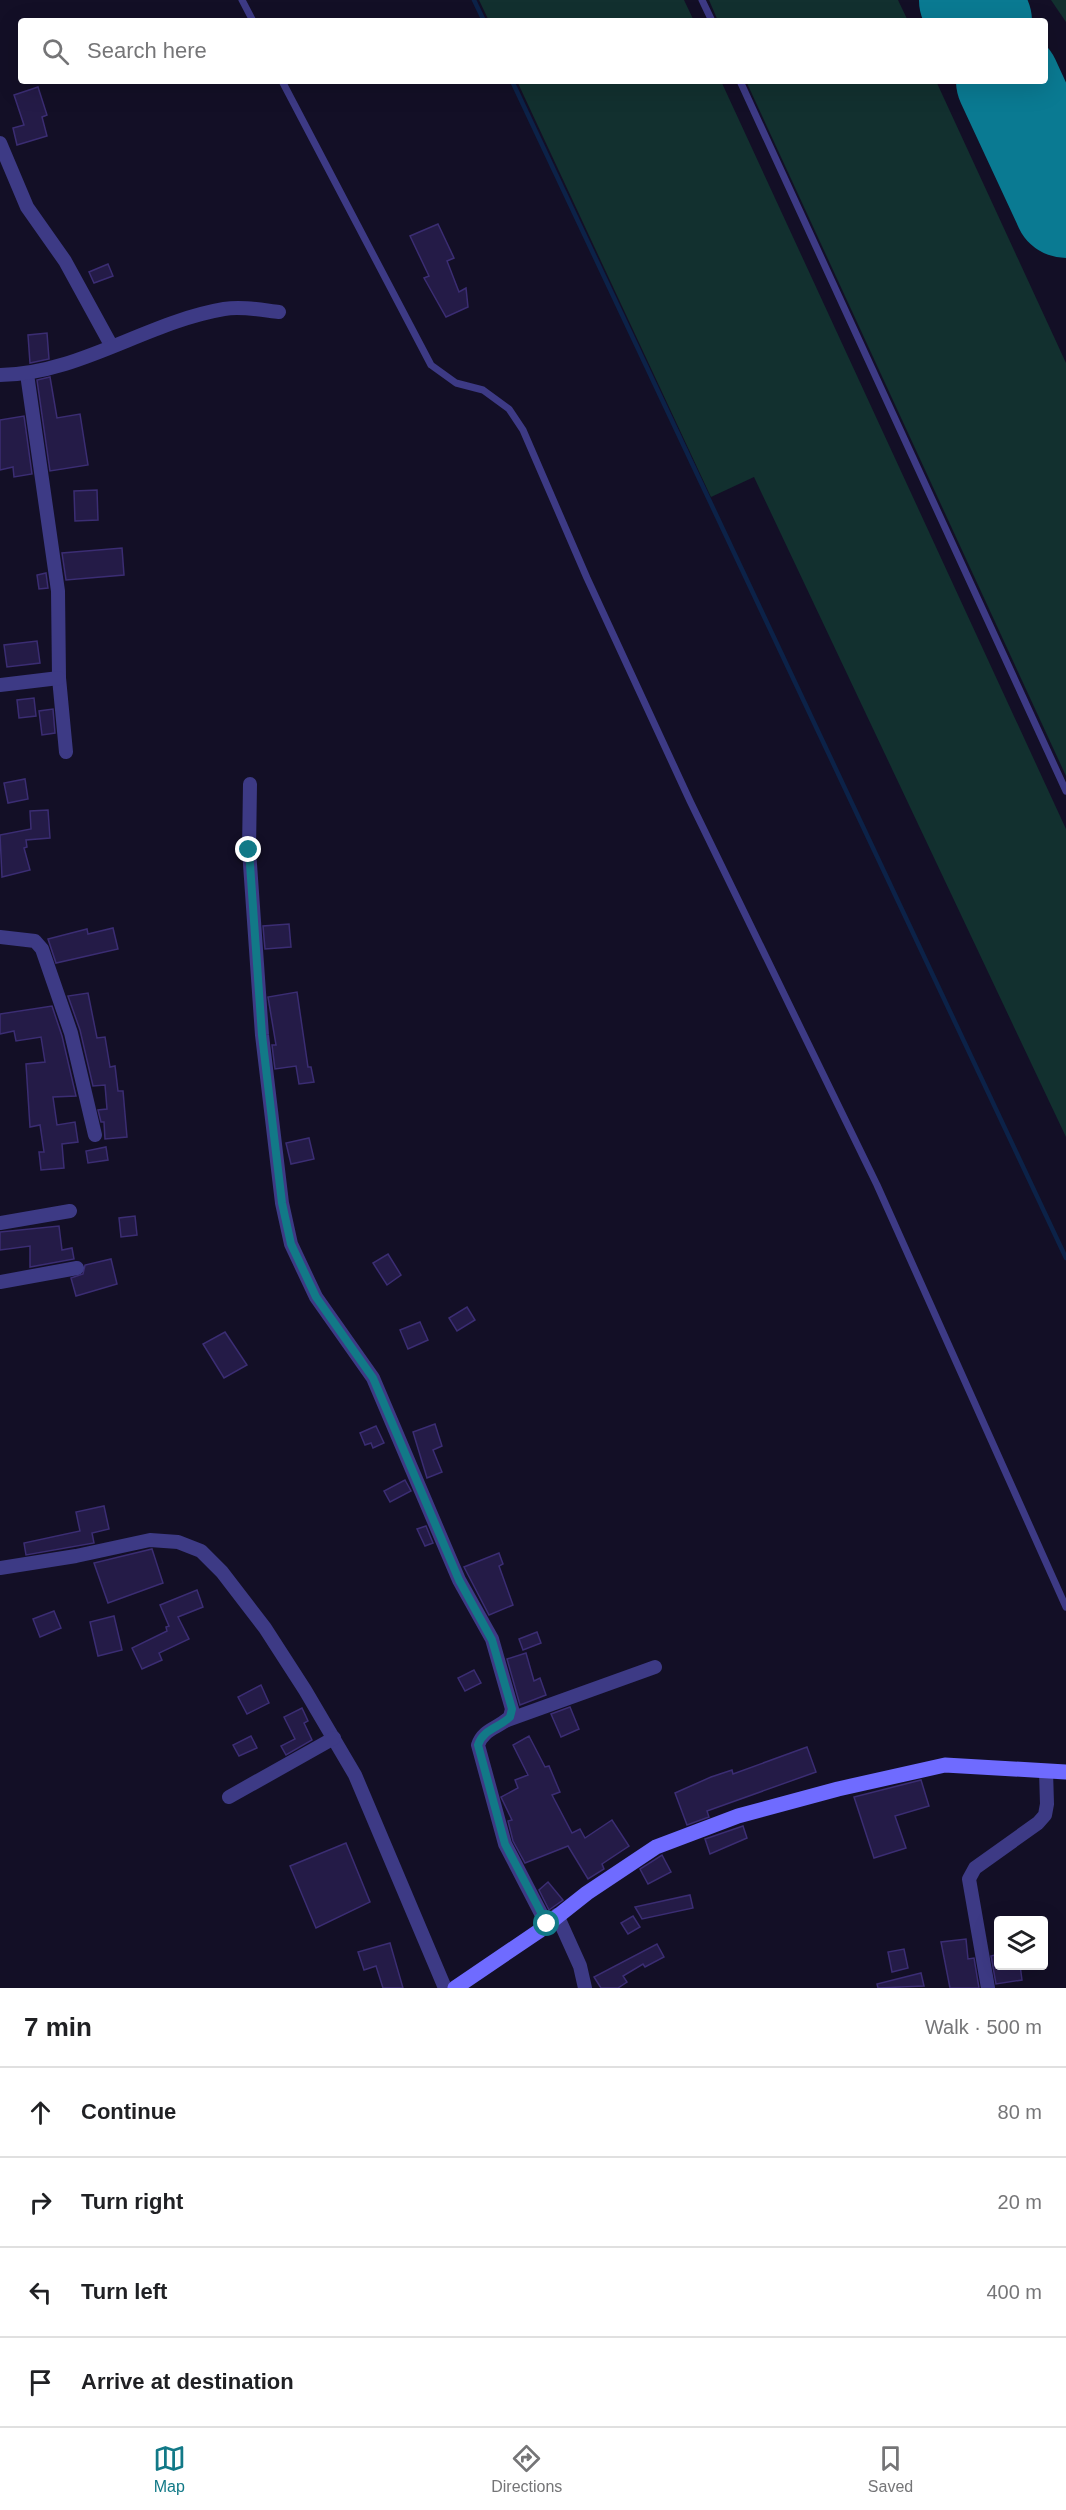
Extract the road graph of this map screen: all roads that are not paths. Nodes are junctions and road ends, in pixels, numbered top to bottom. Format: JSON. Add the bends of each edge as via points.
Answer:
{"nodes":[{"id":1,"x":243,"y":0,"type":"edge"},
{"id":2,"x":702,"y":0,"type":"edge"},
{"id":3,"x":252,"y":18,"type":"edge"},
{"id":4,"x":711,"y":18,"type":"edge"},
{"id":5,"x":284,"y":84,"type":"edge"},
{"id":6,"x":741,"y":84,"type":"edge"},
{"id":7,"x":0,"y":143,"type":"edge"},
{"id":8,"x":279,"y":312,"type":"dead end"},
{"id":9,"x":111,"y":345,"type":"junction"},
{"id":10,"x":27,"y":374,"type":"junction"},
{"id":11,"x":0,"y":375,"type":"edge"},
{"id":12,"x":59,"y":678,"type":"junction"},
{"id":13,"x":0,"y":685,"type":"edge"},
{"id":14,"x":66,"y":752,"type":"dead end"},
{"id":15,"x":250,"y":784,"type":"dead end"},
{"id":16,"x":1066,"y":791,"type":"edge"},
{"id":17,"x":0,"y":937,"type":"edge"},
{"id":18,"x":95,"y":1135,"type":"dead end"},
{"id":19,"x":70,"y":1211,"type":"dead end"},
{"id":20,"x":0,"y":1223,"type":"edge"},
{"id":21,"x":78,"y":1268,"type":"dead end"},
{"id":22,"x":0,"y":1282,"type":"edge"},
{"id":23,"x":0,"y":1568,"type":"edge"},
{"id":24,"x":1066,"y":1607,"type":"edge"},
{"id":25,"x":655,"y":1667,"type":"dead end"},
{"id":26,"x":505,"y":1721,"type":"junction"},
{"id":27,"x":334,"y":1738,"type":"junction"},
{"id":28,"x":1046,"y":1771,"type":"junction"},
{"id":29,"x":1066,"y":1773,"type":"edge"},
{"id":30,"x":230,"y":1797,"type":"dead end"},
{"id":31,"x":552,"y":1920,"type":"junction"},
{"id":32,"x":445,"y":1988,"type":"edge"},
{"id":33,"x":455,"y":1988,"type":"edge"},
{"id":34,"x":585,"y":1988,"type":"edge"},
{"id":35,"x":988,"y":1988,"type":"edge"}],
"edges":[{"from":1,"to":3,"type":"lane"},
{"from":2,"to":4,"type":"lane"},
{"from":5,"to":24,"type":"lane","via":[[431,365],[456,383],[483,390],[509,409],[523,430],[690,801],[877,1185]]},
{"from":6,"to":16,"type":"lane"},
{"from":7,"to":9,"type":"street","via":[[27,207],[65,261]]},
{"from":8,"to":9,"type":"street","via":[[226,309]]},
{"from":9,"to":10,"type":"street","via":[[55,368]]},
{"from":10,"to":11,"type":"street"},
{"from":10,"to":12,"type":"street","via":[[58,591]]},
{"from":12,"to":13,"type":"street"},
{"from":12,"to":14,"type":"street"},
{"from":15,"to":26,"type":"street","via":[[249,850],[262,1035],[282,1203],[291,1244],[316,1297],[373,1378],[459,1580],[492,1640],[511,1697],[512,1709]]},
{"from":17,"to":18,"type":"street","via":[[35,941],[42,949],[71,1033]]},
{"from":19,"to":20,"type":"street"},
{"from":21,"to":22,"type":"street"},
{"from":23,"to":27,"type":"street","via":[[150,1540],[178,1542],[201,1551],[265,1628]]},
{"from":25,"to":26,"type":"street"},
{"from":26,"to":31,"type":"street","via":[[488,1730],[478,1745],[505,1844]]},
{"from":27,"to":30,"type":"street"},
{"from":27,"to":32,"type":"street","via":[[355,1775]]},
{"from":28,"to":29,"type":"street"},
{"from":28,"to":31,"type":"street","via":[[945,1765],[738,1816],[656,1847]]},
{"from":28,"to":35,"type":"street","via":[[1045,1815],[970,1874]]},
{"from":31,"to":33,"type":"street"},
{"from":31,"to":34,"type":"street","via":[[580,1966]]}]}
